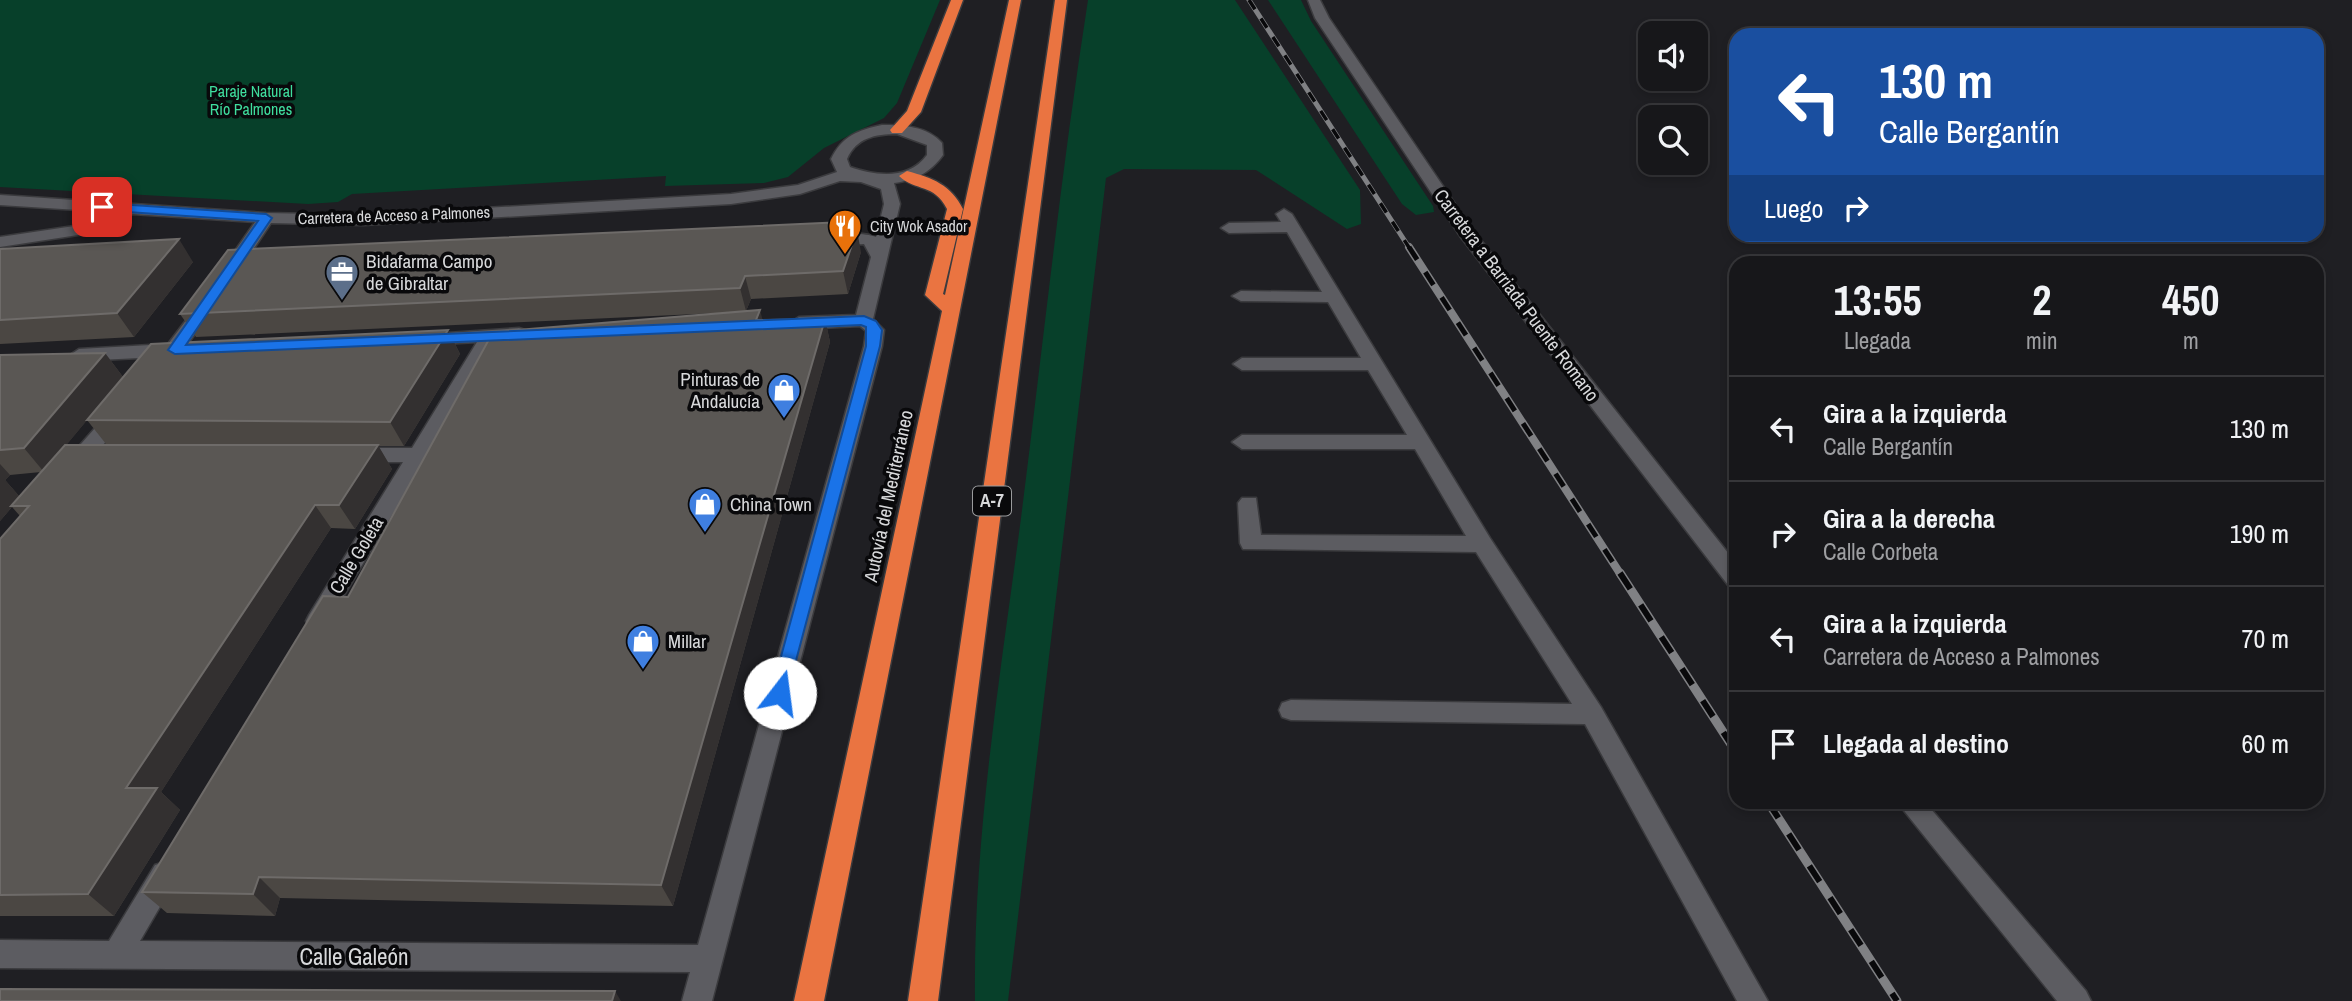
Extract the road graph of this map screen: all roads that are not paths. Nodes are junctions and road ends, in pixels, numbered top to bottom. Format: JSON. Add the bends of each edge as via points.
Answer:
{"nodes":[{"id":1,"x":957,"y":0,"type":"edge"},
{"id":2,"x":1015,"y":0,"type":"edge"},
{"id":3,"x":1061,"y":0,"type":"edge"},
{"id":4,"x":1314,"y":0,"type":"edge"},
{"id":5,"x":897,"y":130,"type":"junction"},
{"id":6,"x":844,"y":147,"type":"junction"},
{"id":7,"x":907,"y":176,"type":"junction"},
{"id":8,"x":866,"y":178,"type":"junction"},
{"id":9,"x":786,"y":189,"type":"junction"},
{"id":10,"x":0,"y":200,"type":"edge"},
{"id":11,"x":102,"y":207,"type":"junction"},
{"id":12,"x":130,"y":209,"type":"junction"},
{"id":13,"x":266,"y":218,"type":"junction"},
{"id":14,"x":1229,"y":228,"type":"dead end"},
{"id":15,"x":0,"y":240,"type":"edge"},
{"id":16,"x":813,"y":242,"type":"edge"},
{"id":17,"x":880,"y":259,"type":"junction"},
{"id":18,"x":260,"y":268,"type":"edge"},
{"id":19,"x":232,"y":270,"type":"junction"},
{"id":20,"x":1241,"y":297,"type":"dead end"},
{"id":21,"x":1334,"y":297,"type":"junction"},
{"id":22,"x":952,"y":310,"type":"junction"},
{"id":23,"x":864,"y":320,"type":"junction"},
{"id":24,"x":781,"y":324,"type":"edge"},
{"id":25,"x":532,"y":334,"type":"edge"},
{"id":26,"x":490,"y":336,"type":"junction"},
{"id":27,"x":408,"y":339,"type":"edge"},
{"id":28,"x":203,"y":349,"type":"edge"},
{"id":29,"x":175,"y":350,"type":"junction"},
{"id":30,"x":54,"y":357,"type":"edge"},
{"id":31,"x":1374,"y":364,"type":"junction"},
{"id":32,"x":1242,"y":365,"type":"dead end"},
{"id":33,"x":148,"y":382,"type":"edge"},
{"id":34,"x":129,"y":402,"type":"edge"},
{"id":35,"x":1420,"y":442,"type":"junction"},
{"id":36,"x":1242,"y":443,"type":"dead end"},
{"id":37,"x":83,"y":455,"type":"junction"},
{"id":38,"x":111,"y":455,"type":"edge"},
{"id":39,"x":333,"y":455,"type":"edge"},
{"id":40,"x":417,"y":455,"type":"junction"},
{"id":41,"x":55,"y":486,"type":"edge"},
{"id":42,"x":1249,"y":503,"type":"dead end"},
{"id":43,"x":1482,"y":544,"type":"junction"},
{"id":44,"x":1729,"y":570,"type":"edge"},
{"id":45,"x":302,"y":645,"type":"edge"},
{"id":46,"x":1291,"y":710,"type":"dead end"},
{"id":47,"x":1592,"y":714,"type":"junction"},
{"id":48,"x":1916,"y":809,"type":"edge"},
{"id":49,"x":173,"y":860,"type":"edge"},
{"id":50,"x":0,"y":954,"type":"edge"},
{"id":51,"x":116,"y":956,"type":"junction"},
{"id":52,"x":709,"y":959,"type":"junction"},
{"id":53,"x":697,"y":1001,"type":"edge"},
{"id":54,"x":809,"y":1001,"type":"edge"},
{"id":55,"x":923,"y":1001,"type":"edge"},
{"id":56,"x":1753,"y":1001,"type":"edge"},
{"id":57,"x":2077,"y":1001,"type":"edge"}],
"edges":[{"from":1,"to":5,"type":"highway","via":[[914,112]]},
{"from":2,"to":22,"type":"highway","name":"Autovía del Mediterráneo"},
{"from":3,"to":55,"type":"highway","number":"A-7"},
{"from":4,"to":44,"type":"street","name":"Carretera a Barriada Puente Romano","via":[[1466,232]]},
{"from":5,"to":6,"type":"street","name":"Carretera de Acceso a Palmones","via":[[869,133]]},
{"from":5,"to":7,"type":"street","via":[[922,134],[936,149],[926,167]]},
{"from":6,"to":8,"type":"street","via":[[840,164]]},
{"from":6,"to":9,"type":"street","name":"Carretera de Acceso a Palmones"},
{"from":7,"to":8,"type":"street","name":"Carretera de Acceso a Palmones"},
{"from":7,"to":22,"type":"highway","via":[[938,187],[955,209],[934,295]]},
{"from":8,"to":9,"type":"street","name":"Carretera de Acceso a Palmones","via":[[839,176]]},
{"from":8,"to":17,"type":"street","via":[[888,186],[892,204]]},
{"from":9,"to":13,"type":"street","name":"Carretera de Acceso a Palmones","via":[[731,199],[390,218]]},
{"from":10,"to":11,"type":"street","name":"Carretera de Acceso a Palmones"},
{"from":11,"to":12,"type":"street","name":"Carretera de Acceso a Palmones"},
{"from":11,"to":15,"type":"street","via":[[67,225]]},
{"from":12,"to":13,"type":"street","name":"Carretera de Acceso a Palmones"},
{"from":12,"to":15,"type":"street","via":[[85,229]]},
{"from":13,"to":19,"type":"street"},
{"from":14,"to":21,"type":"street","via":[[1288,221]]},
{"from":16,"to":17,"type":"street","via":[[869,239]]},
{"from":17,"to":23,"type":"street"},
{"from":18,"to":19,"type":"street"},
{"from":19,"to":29,"type":"street"},
{"from":20,"to":21,"type":"street"},
{"from":21,"to":31,"type":"street"},
{"from":22,"to":54,"type":"highway","name":"Autovía del Mediterráneo"},
{"from":23,"to":24,"type":"street"},
{"from":23,"to":52,"type":"street","via":[[875,330],[873,346]]},
{"from":25,"to":26,"type":"street"},
{"from":26,"to":27,"type":"street"},
{"from":26,"to":40,"type":"street","name":"Calle Goleta"},
{"from":28,"to":29,"type":"street"},
{"from":29,"to":30,"type":"street"},
{"from":29,"to":33,"type":"street"},
{"from":31,"to":32,"type":"street"},
{"from":31,"to":35,"type":"street"},
{"from":34,"to":37,"type":"street"},
{"from":35,"to":36,"type":"street"},
{"from":35,"to":43,"type":"street"},
{"from":37,"to":38,"type":"street"},
{"from":37,"to":41,"type":"street"},
{"from":39,"to":40,"type":"street"},
{"from":40,"to":45,"type":"street","name":"Calle Goleta"},
{"from":42,"to":43,"type":"street","via":[[1251,544]]},
{"from":43,"to":47,"type":"street"},
{"from":46,"to":47,"type":"street"},
{"from":47,"to":56,"type":"street"},
{"from":48,"to":57,"type":"street"},
{"from":49,"to":51,"type":"street"},
{"from":50,"to":51,"type":"street","name":"Calle Galeón"},
{"from":51,"to":52,"type":"street","name":"Calle Galeón"},
{"from":52,"to":53,"type":"street"}]}
